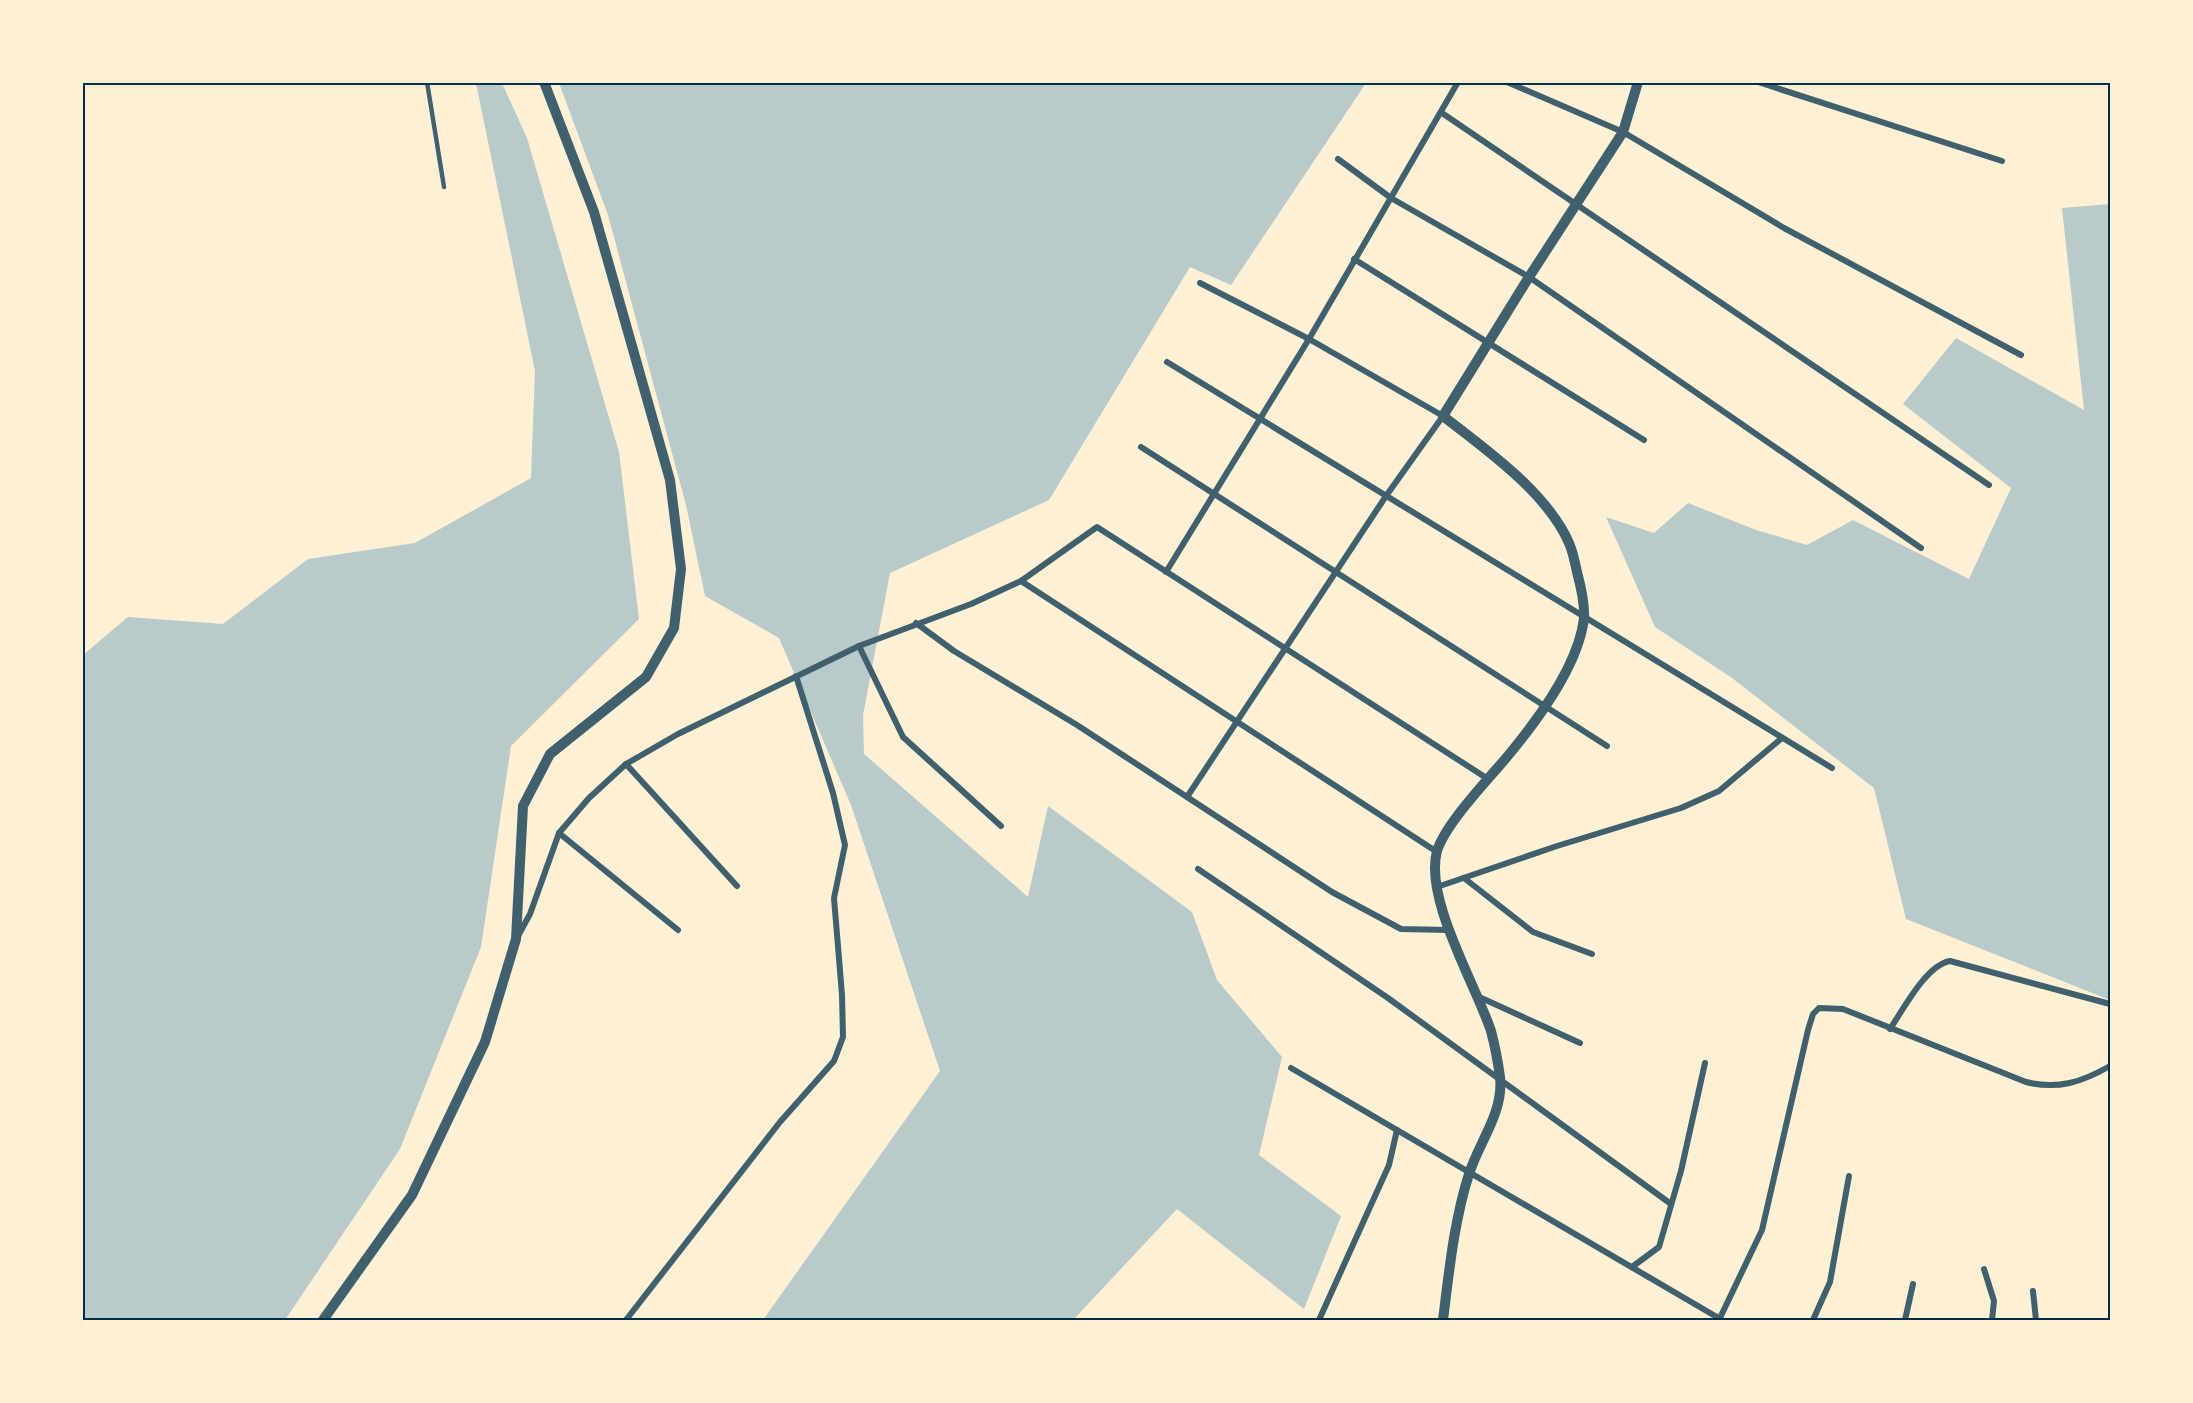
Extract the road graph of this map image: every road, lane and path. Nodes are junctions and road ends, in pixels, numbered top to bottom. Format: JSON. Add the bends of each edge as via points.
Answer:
{"nodes":[{"id":1,"x":427,"y":82,"type":"edge"},
{"id":2,"x":544,"y":82,"type":"edge"},
{"id":3,"x":1458,"y":82,"type":"edge"},
{"id":4,"x":1507,"y":82,"type":"edge"},
{"id":5,"x":1638,"y":82,"type":"edge"},
{"id":6,"x":1758,"y":82,"type":"edge"},
{"id":7,"x":1442,"y":113,"type":"junction"},
{"id":8,"x":1623,"y":132,"type":"junction"},
{"id":9,"x":1338,"y":159,"type":"dead end"},
{"id":10,"x":2002,"y":161,"type":"dead end"},
{"id":11,"x":444,"y":187,"type":"dead end"},
{"id":12,"x":1391,"y":198,"type":"junction"},
{"id":13,"x":1576,"y":204,"type":"junction"},
{"id":14,"x":1354,"y":259,"type":"junction"},
{"id":15,"x":1528,"y":277,"type":"junction"},
{"id":16,"x":1200,"y":283,"type":"dead end"},
{"id":17,"x":1309,"y":339,"type":"junction"},
{"id":18,"x":1488,"y":344,"type":"junction"},
{"id":19,"x":2020,"y":355,"type":"dead end"},
{"id":20,"x":1167,"y":362,"type":"dead end"},
{"id":21,"x":1443,"y":416,"type":"junction"},
{"id":22,"x":1258,"y":418,"type":"junction"},
{"id":23,"x":1644,"y":440,"type":"dead end"},
{"id":24,"x":1141,"y":447,"type":"dead end"},
{"id":25,"x":1989,"y":485,"type":"dead end"},
{"id":26,"x":1212,"y":493,"type":"junction"},
{"id":27,"x":1386,"y":496,"type":"junction"},
{"id":28,"x":1921,"y":548,"type":"dead end"},
{"id":29,"x":1166,"y":572,"type":"junction"},
{"id":30,"x":1336,"y":572,"type":"junction"},
{"id":31,"x":1021,"y":581,"type":"junction"},
{"id":32,"x":1584,"y":617,"type":"junction"},
{"id":33,"x":916,"y":623,"type":"junction"},
{"id":34,"x":859,"y":646,"type":"junction"},
{"id":35,"x":1285,"y":649,"type":"junction"},
{"id":36,"x":796,"y":676,"type":"junction"},
{"id":37,"x":1544,"y":705,"type":"junction"},
{"id":38,"x":1237,"y":721,"type":"junction"},
{"id":39,"x":1782,"y":738,"type":"junction"},
{"id":40,"x":1607,"y":746,"type":"dead end"},
{"id":41,"x":626,"y":764,"type":"junction"},
{"id":42,"x":1832,"y":768,"type":"dead end"},
{"id":43,"x":1488,"y":780,"type":"junction"},
{"id":44,"x":1187,"y":797,"type":"junction"},
{"id":45,"x":1001,"y":826,"type":"dead end"},
{"id":46,"x":559,"y":833,"type":"junction"},
{"id":47,"x":1437,"y":852,"type":"junction"},
{"id":48,"x":1198,"y":869,"type":"dead end"},
{"id":49,"x":1464,"y":878,"type":"junction"},
{"id":50,"x":737,"y":886,"type":"dead end"},
{"id":51,"x":1437,"y":887,"type":"junction"},
{"id":52,"x":678,"y":930,"type":"dead end"},
{"id":53,"x":1448,"y":930,"type":"junction"},
{"id":54,"x":516,"y":939,"type":"junction"},
{"id":55,"x":1592,"y":954,"type":"dead end"},
{"id":56,"x":1477,"y":996,"type":"junction"},
{"id":57,"x":2110,"y":1004,"type":"edge"},
{"id":58,"x":1890,"y":1029,"type":"junction"},
{"id":59,"x":1580,"y":1043,"type":"dead end"},
{"id":60,"x":1705,"y":1063,"type":"dead end"},
{"id":61,"x":2110,"y":1066,"type":"edge"},
{"id":62,"x":1291,"y":1068,"type":"dead end"},
{"id":63,"x":1500,"y":1080,"type":"junction"},
{"id":64,"x":1397,"y":1130,"type":"junction"},
{"id":65,"x":1469,"y":1172,"type":"junction"},
{"id":66,"x":1849,"y":1176,"type":"dead end"},
{"id":67,"x":1671,"y":1204,"type":"junction"},
{"id":68,"x":1632,"y":1267,"type":"junction"},
{"id":69,"x":1984,"y":1269,"type":"dead end"},
{"id":70,"x":1913,"y":1284,"type":"dead end"},
{"id":71,"x":2033,"y":1291,"type":"dead end"},
{"id":72,"x":323,"y":1320,"type":"edge"},
{"id":73,"x":626,"y":1320,"type":"edge"},
{"id":74,"x":1319,"y":1320,"type":"edge"},
{"id":75,"x":1443,"y":1320,"type":"edge"},
{"id":76,"x":1721,"y":1320,"type":"edge"},
{"id":77,"x":1813,"y":1320,"type":"edge"},
{"id":78,"x":1905,"y":1320,"type":"edge"},
{"id":79,"x":1992,"y":1320,"type":"edge"},
{"id":80,"x":2036,"y":1320,"type":"edge"}],
"edges":[{"from":1,"to":11,"type":"lane"},
{"from":2,"to":54,"type":"street","via":[[594,212],[667,469],[681,569],[674,628],[646,677],[550,754],[523,806]]},
{"from":3,"to":7,"type":"street"},
{"from":4,"to":8,"type":"street"},
{"from":5,"to":8,"type":"street"},
{"from":6,"to":10,"type":"street"},
{"from":7,"to":12,"type":"street"},
{"from":7,"to":13,"type":"street"},
{"from":8,"to":13,"type":"street"},
{"from":8,"to":19,"type":"street","via":[[1784,228]]},
{"from":9,"to":12,"type":"street"},
{"from":12,"to":14,"type":"street"},
{"from":12,"to":15,"type":"street"},
{"from":13,"to":15,"type":"street"},
{"from":13,"to":25,"type":"street"},
{"from":14,"to":17,"type":"street"},
{"from":14,"to":18,"type":"street"},
{"from":15,"to":18,"type":"street"},
{"from":15,"to":28,"type":"street"},
{"from":16,"to":17,"type":"street"},
{"from":17,"to":21,"type":"street"},
{"from":17,"to":22,"type":"street"},
{"from":18,"to":21,"type":"street"},
{"from":18,"to":23,"type":"street"},
{"from":20,"to":22,"type":"street"},
{"from":21,"to":27,"type":"street"},
{"from":21,"to":32,"type":"street","via":[[1499,460],[1549,510],[1569,543],[1582,588]]},
{"from":22,"to":26,"type":"street"},
{"from":22,"to":27,"type":"street"},
{"from":24,"to":26,"type":"street"},
{"from":26,"to":29,"type":"street"},
{"from":26,"to":30,"type":"street"},
{"from":27,"to":30,"type":"street"},
{"from":27,"to":32,"type":"street"},
{"from":29,"to":31,"type":"street","via":[[1096,527]]},
{"from":29,"to":35,"type":"street"},
{"from":30,"to":35,"type":"street"},
{"from":30,"to":37,"type":"street"},
{"from":31,"to":33,"type":"street"},
{"from":31,"to":38,"type":"street"},
{"from":32,"to":37,"type":"street","via":[[1577,647]]},
{"from":32,"to":39,"type":"street"},
{"from":33,"to":34,"type":"street"},
{"from":33,"to":44,"type":"street","via":[[954,651]]},
{"from":34,"to":36,"type":"street"},
{"from":34,"to":45,"type":"street","via":[[903,737]]},
{"from":35,"to":38,"type":"street"},
{"from":35,"to":43,"type":"street"},
{"from":36,"to":41,"type":"street"},
{"from":36,"to":73,"type":"street","via":[[845,845],[834,898],[843,1037],[834,1061],[780,1122]]},
{"from":37,"to":40,"type":"street"},
{"from":37,"to":43,"type":"street"},
{"from":38,"to":44,"type":"street"},
{"from":38,"to":47,"type":"street"},
{"from":39,"to":42,"type":"street"},
{"from":39,"to":49,"type":"street","via":[[1719,791],[1681,808]]},
{"from":41,"to":46,"type":"street"},
{"from":41,"to":50,"type":"street"},
{"from":43,"to":47,"type":"street"},
{"from":44,"to":53,"type":"street","via":[[1332,892],[1401,929]]},
{"from":46,"to":52,"type":"street"},
{"from":46,"to":54,"type":"street","via":[[530,915]]},
{"from":47,"to":51,"type":"street"},
{"from":48,"to":63,"type":"street","via":[[1388,998]]},
{"from":49,"to":51,"type":"street"},
{"from":49,"to":55,"type":"street","via":[[1533,932]]},
{"from":51,"to":53,"type":"street"},
{"from":53,"to":56,"type":"street"},
{"from":54,"to":72,"type":"street","via":[[485,1042],[430,1161],[412,1195]]},
{"from":56,"to":59,"type":"street"},
{"from":56,"to":63,"type":"street","via":[[1491,1032]]},
{"from":57,"to":58,"type":"street","via":[[1950,961],[1940,963],[1930,972]]},
{"from":58,"to":61,"type":"street","via":[[2049,1088],[2091,1077]]},
{"from":58,"to":76,"type":"street","via":[[1843,1008],[1818,1008],[1813,1014],[1762,1230]]},
{"from":60,"to":67,"type":"street"},
{"from":62,"to":64,"type":"street"},
{"from":63,"to":65,"type":"street","via":[[1492,1123]]},
{"from":63,"to":67,"type":"street"},
{"from":64,"to":65,"type":"street"},
{"from":64,"to":74,"type":"street","via":[[1389,1165]]},
{"from":65,"to":68,"type":"street"},
{"from":65,"to":75,"type":"street"},
{"from":66,"to":77,"type":"street","via":[[1830,1282]]},
{"from":67,"to":68,"type":"street","via":[[1659,1247]]},
{"from":68,"to":76,"type":"street"},
{"from":69,"to":79,"type":"street","via":[[1994,1301]]},
{"from":70,"to":78,"type":"street"},
{"from":71,"to":80,"type":"street"}]}
